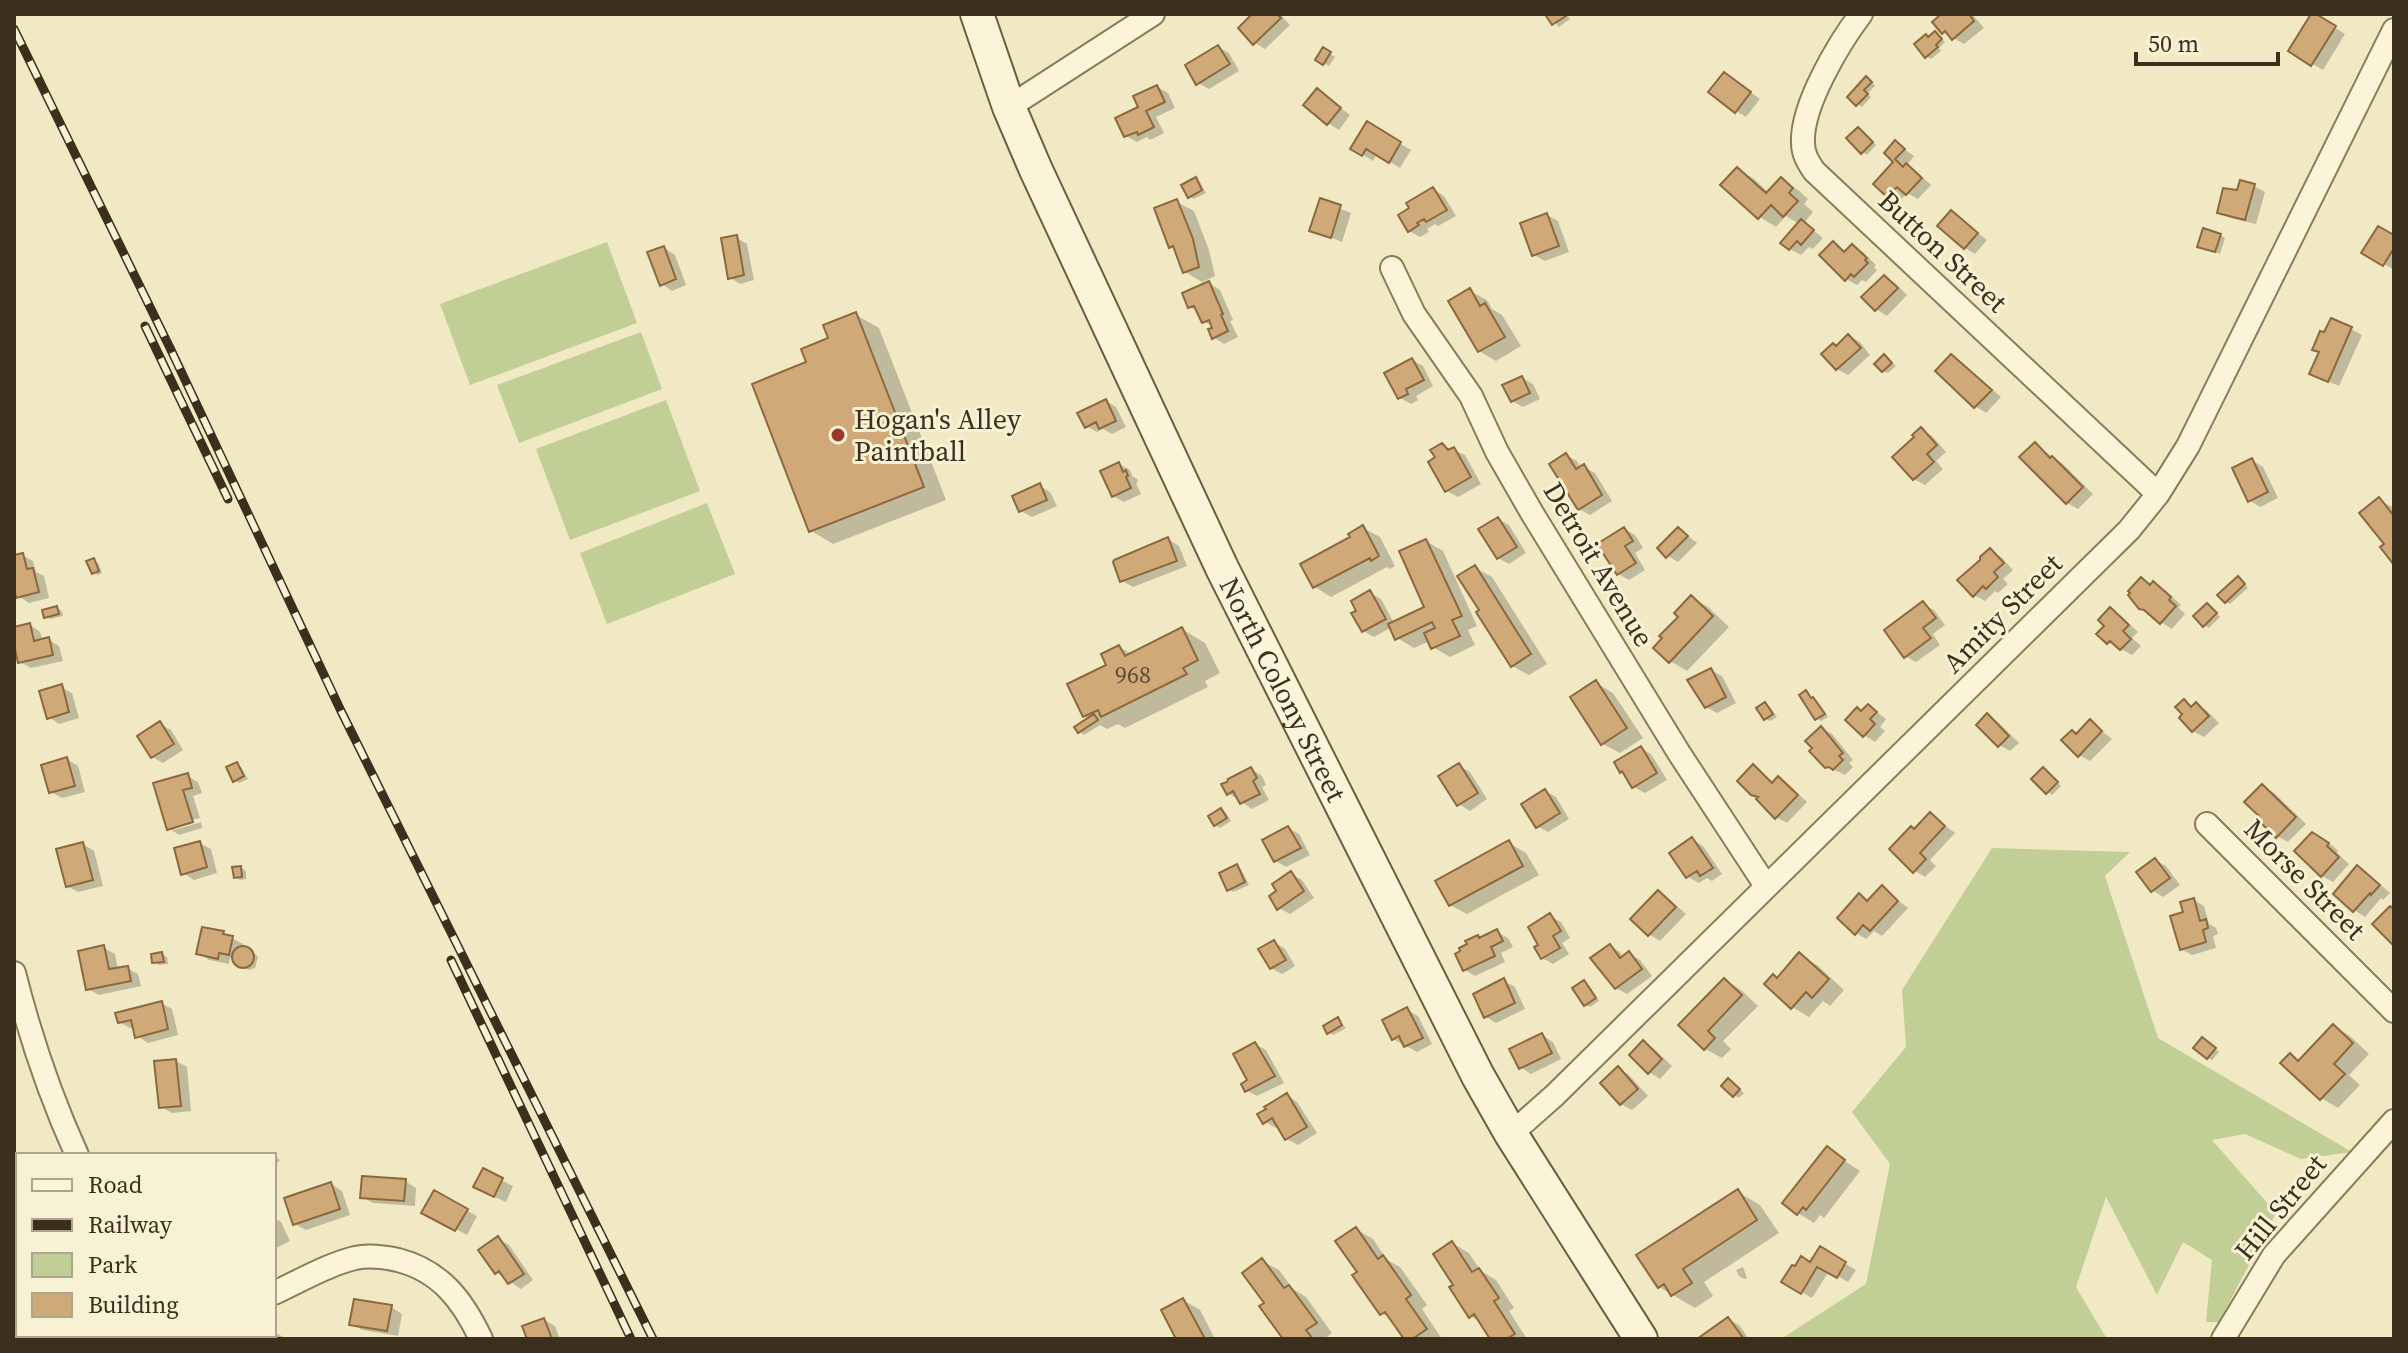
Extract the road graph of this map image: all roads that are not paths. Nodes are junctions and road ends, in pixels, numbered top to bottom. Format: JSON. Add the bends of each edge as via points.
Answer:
{"nodes":[{"id":1,"x":977,"y":14,"type":"edge"},
{"id":2,"x":1153,"y":14,"type":"edge"},
{"id":3,"x":1861,"y":14,"type":"edge"},
{"id":4,"x":2394,"y":30,"type":"edge"},
{"id":5,"x":1009,"y":107,"type":"junction"},
{"id":6,"x":1392,"y":268,"type":"dead end"},
{"id":7,"x":2158,"y":494,"type":"junction"},
{"id":8,"x":2207,"y":824,"type":"dead end"},
{"id":9,"x":1766,"y":886,"type":"junction"},
{"id":10,"x":14,"y":973,"type":"edge"},
{"id":11,"x":2394,"y":1011,"type":"edge"},
{"id":12,"x":2394,"y":1121,"type":"edge"},
{"id":13,"x":1511,"y":1134,"type":"junction"},
{"id":14,"x":76,"y":1153,"type":"edge"},
{"id":15,"x":276,"y":1292,"type":"edge"},
{"id":16,"x":481,"y":1339,"type":"edge"},
{"id":17,"x":1641,"y":1339,"type":"edge"},
{"id":18,"x":2223,"y":1339,"type":"edge"}],
"edges":[{"from":1,"to":5,"type":"main road","name":"North Colony Street"},
{"from":2,"to":5,"type":"street"},
{"from":3,"to":7,"type":"street","name":"Button Street","via":[[1827,68],[1805,126],[1805,156],[1814,171]]},
{"from":4,"to":7,"type":"street","name":"Amity Street","via":[[2230,364]]},
{"from":5,"to":13,"type":"main road","name":"North Colony Street","via":[[1222,568]]},
{"from":6,"to":9,"type":"street","name":"Detroit Avenue","via":[[1414,314],[1471,396],[1540,525]]},
{"from":7,"to":9,"type":"street","name":"Amity Street","via":[[2129,530]]},
{"from":8,"to":11,"type":"street","name":"Morse Street"},
{"from":9,"to":13,"type":"street","name":"Amity Street"},
{"from":10,"to":14,"type":"street","via":[[47,1085]]},
{"from":12,"to":18,"type":"street","name":"Hill Street","via":[[2274,1255]]},
{"from":13,"to":17,"type":"main road","name":"North Colony Street"},
{"from":15,"to":16,"type":"street","via":[[357,1257],[384,1257],[434,1275],[455,1294]]}]}
